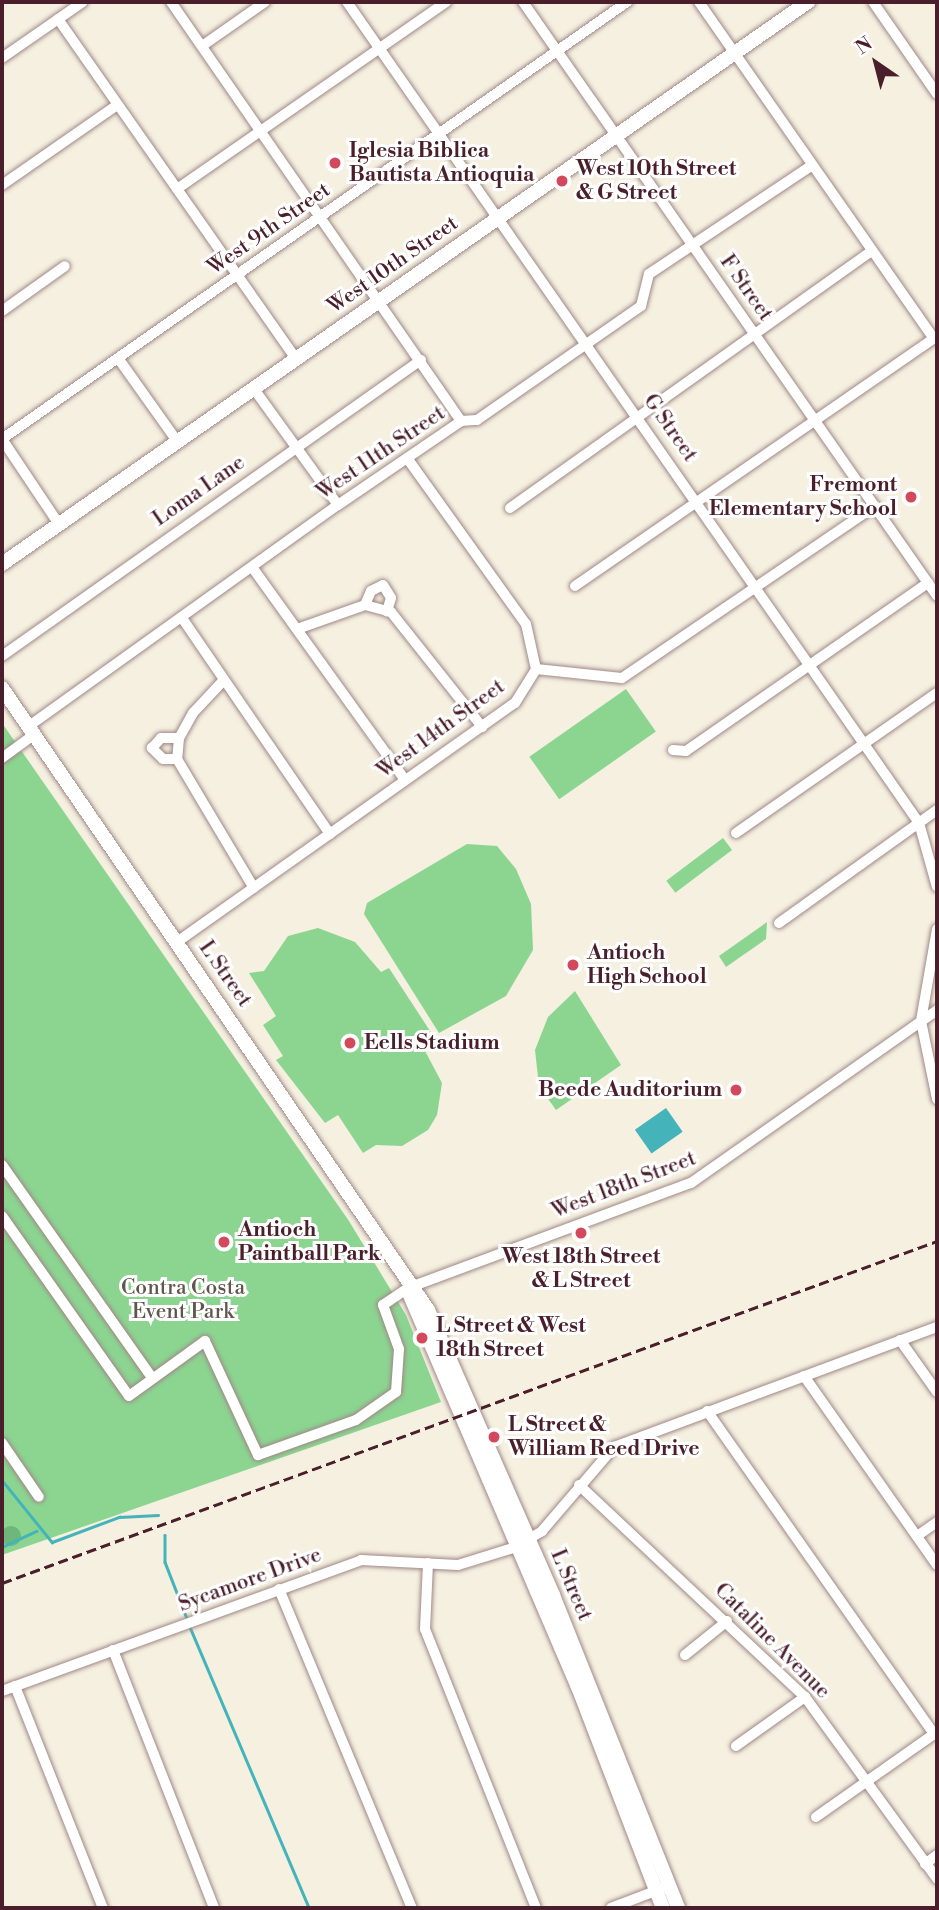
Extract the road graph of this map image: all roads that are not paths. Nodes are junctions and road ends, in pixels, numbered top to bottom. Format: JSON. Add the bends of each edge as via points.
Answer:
{"nodes":[{"id":1,"x":83,"y":2,"type":"edge"},
{"id":2,"x":171,"y":2,"type":"edge"},
{"id":3,"x":265,"y":2,"type":"edge"},
{"id":4,"x":347,"y":2,"type":"edge"},
{"id":5,"x":446,"y":2,"type":"edge"},
{"id":6,"x":523,"y":2,"type":"edge"},
{"id":7,"x":627,"y":2,"type":"edge"},
{"id":8,"x":699,"y":2,"type":"edge"},
{"id":9,"x":808,"y":2,"type":"edge"},
{"id":10,"x":873,"y":2,"type":"edge"},
{"id":11,"x":58,"y":19,"type":"junction"},
{"id":12,"x":202,"y":46,"type":"junction"},
{"id":13,"x":379,"y":48,"type":"junction"},
{"id":14,"x":556,"y":51,"type":"junction"},
{"id":15,"x":734,"y":53,"type":"junction"},
{"id":16,"x":2,"y":58,"type":"edge"},
{"id":17,"x":937,"y":93,"type":"edge"},
{"id":18,"x":117,"y":105,"type":"junction"},
{"id":19,"x":261,"y":131,"type":"junction"},
{"id":20,"x":439,"y":133,"type":"junction"},
{"id":21,"x":617,"y":136,"type":"junction"},
{"id":22,"x":811,"y":166,"type":"junction"},
{"id":23,"x":2,"y":185,"type":"edge"},
{"id":24,"x":177,"y":189,"type":"junction"},
{"id":25,"x":321,"y":216,"type":"junction"},
{"id":26,"x":498,"y":218,"type":"junction"},
{"id":27,"x":693,"y":246,"type":"junction"},
{"id":28,"x":872,"y":251,"type":"junction"},
{"id":29,"x":65,"y":265,"type":"dead end"},
{"id":30,"x":236,"y":275,"type":"junction"},
{"id":31,"x":379,"y":300,"type":"junction"},
{"id":32,"x":2,"y":311,"type":"edge"},
{"id":33,"x":755,"y":333,"type":"junction"},
{"id":34,"x":936,"y":337,"type":"edge"},
{"id":35,"x":586,"y":344,"type":"junction"},
{"id":36,"x":118,"y":358,"type":"junction"},
{"id":37,"x":296,"y":359,"type":"junction"},
{"id":38,"x":421,"y":360,"type":"junction"},
{"id":39,"x":254,"y":389,"type":"junction"},
{"id":40,"x":639,"y":416,"type":"junction"},
{"id":41,"x":817,"y":418,"type":"junction"},
{"id":42,"x":461,"y":421,"type":"junction"},
{"id":43,"x":2,"y":439,"type":"edge"},
{"id":44,"x":177,"y":441,"type":"junction"},
{"id":45,"x":296,"y":447,"type":"junction"},
{"id":46,"x":407,"y":458,"type":"junction"},
{"id":47,"x":698,"y":501,"type":"junction"},
{"id":48,"x":338,"y":505,"type":"junction"},
{"id":49,"x":875,"y":506,"type":"junction"},
{"id":50,"x":510,"y":509,"type":"dead end"},
{"id":51,"x":60,"y":524,"type":"junction"},
{"id":52,"x":2,"y":565,"type":"edge"},
{"id":53,"x":252,"y":567,"type":"junction"},
{"id":54,"x":928,"y":583,"type":"junction"},
{"id":55,"x":575,"y":586,"type":"dead end"},
{"id":56,"x":756,"y":587,"type":"junction"},
{"id":57,"x":937,"y":596,"type":"edge"},
{"id":58,"x":365,"y":605,"type":"junction"},
{"id":59,"x":387,"y":611,"type":"junction"},
{"id":60,"x":182,"y":618,"type":"junction"},
{"id":61,"x":299,"y":628,"type":"junction"},
{"id":62,"x":2,"y":656,"type":"edge"},
{"id":63,"x":810,"y":665,"type":"junction"},
{"id":64,"x":536,"y":670,"type":"junction"},
{"id":65,"x":222,"y":682,"type":"junction"},
{"id":66,"x":2,"y":688,"type":"edge"},
{"id":67,"x":937,"y":693,"type":"edge"},
{"id":68,"x":482,"y":726,"type":"junction"},
{"id":69,"x":31,"y":731,"type":"junction"},
{"id":70,"x":179,"y":738,"type":"junction"},
{"id":71,"x":865,"y":744,"type":"junction"},
{"id":72,"x":673,"y":750,"type":"dead end"},
{"id":73,"x":2,"y":758,"type":"edge"},
{"id":74,"x":177,"y":759,"type":"junction"},
{"id":75,"x":405,"y":780,"type":"junction"},
{"id":76,"x":937,"y":810,"type":"edge"},
{"id":77,"x":919,"y":823,"type":"junction"},
{"id":78,"x":736,"y":833,"type":"dead end"},
{"id":79,"x":330,"y":834,"type":"junction"},
{"id":80,"x":937,"y":887,"type":"edge"},
{"id":81,"x":254,"y":888,"type":"junction"},
{"id":82,"x":779,"y":923,"type":"dead end"},
{"id":83,"x":937,"y":929,"type":"edge"},
{"id":84,"x":177,"y":942,"type":"junction"},
{"id":85,"x":937,"y":1010,"type":"edge"},
{"id":86,"x":921,"y":1021,"type":"junction"},
{"id":87,"x":937,"y":1099,"type":"edge"},
{"id":88,"x":2,"y":1166,"type":"edge"},
{"id":89,"x":2,"y":1216,"type":"edge"},
{"id":90,"x":408,"y":1288,"type":"junction"},
{"id":91,"x":937,"y":1327,"type":"edge"},
{"id":92,"x":900,"y":1340,"type":"junction"},
{"id":93,"x":804,"y":1376,"type":"junction"},
{"id":94,"x":151,"y":1377,"type":"junction"},
{"id":95,"x":937,"y":1392,"type":"edge"},
{"id":96,"x":708,"y":1411,"type":"junction"},
{"id":97,"x":2,"y":1443,"type":"edge"},
{"id":98,"x":579,"y":1485,"type":"junction"},
{"id":99,"x":39,"y":1497,"type":"dead end"},
{"id":100,"x":937,"y":1522,"type":"edge"},
{"id":101,"x":917,"y":1536,"type":"junction"},
{"id":102,"x":523,"y":1542,"type":"junction"},
{"id":103,"x":428,"y":1563,"type":"junction"},
{"id":104,"x":937,"y":1565,"type":"edge"},
{"id":105,"x":279,"y":1590,"type":"junction"},
{"id":106,"x":727,"y":1621,"type":"junction"},
{"id":107,"x":113,"y":1650,"type":"junction"},
{"id":108,"x":685,"y":1656,"type":"dead end"},
{"id":109,"x":15,"y":1686,"type":"junction"},
{"id":110,"x":2,"y":1691,"type":"edge"},
{"id":111,"x":805,"y":1698,"type":"junction"},
{"id":112,"x":936,"y":1733,"type":"edge"},
{"id":113,"x":736,"y":1746,"type":"dead end"},
{"id":114,"x":869,"y":1781,"type":"junction"},
{"id":115,"x":816,"y":1817,"type":"dead end"},
{"id":116,"x":937,"y":1855,"type":"edge"},
{"id":117,"x":925,"y":1864,"type":"junction"},
{"id":118,"x":937,"y":1879,"type":"edge"},
{"id":119,"x":663,"y":1888,"type":"junction"},
{"id":120,"x":103,"y":1908,"type":"edge"},
{"id":121,"x":214,"y":1908,"type":"edge"},
{"id":122,"x":412,"y":1908,"type":"edge"},
{"id":123,"x":536,"y":1908,"type":"edge"},
{"id":124,"x":611,"y":1908,"type":"edge"},
{"id":125,"x":663,"y":1908,"type":"edge"},
{"id":126,"x":678,"y":1908,"type":"edge"}],
"edges":[{"from":1,"to":11,"type":"street"},
{"from":2,"to":12,"type":"street"},
{"from":3,"to":12,"type":"street"},
{"from":4,"to":13,"type":"street","name":"G Street"},
{"from":5,"to":13,"type":"street"},
{"from":6,"to":14,"type":"street","name":"F Street"},
{"from":7,"to":14,"type":"street","name":"West 9th Street"},
{"from":8,"to":15,"type":"street"},
{"from":9,"to":15,"type":"main road","name":"West 10th Street"},
{"from":10,"to":17,"type":"street"},
{"from":11,"to":16,"type":"street"},
{"from":11,"to":18,"type":"street"},
{"from":12,"to":19,"type":"street"},
{"from":13,"to":19,"type":"street"},
{"from":13,"to":20,"type":"street","name":"G Street"},
{"from":14,"to":20,"type":"street","name":"West 9th Street"},
{"from":14,"to":21,"type":"street","name":"F Street"},
{"from":15,"to":21,"type":"main road","name":"West 10th Street"},
{"from":15,"to":22,"type":"street"},
{"from":18,"to":23,"type":"street"},
{"from":18,"to":24,"type":"street"},
{"from":19,"to":24,"type":"street"},
{"from":19,"to":25,"type":"street"},
{"from":20,"to":25,"type":"street","name":"West 9th Street"},
{"from":20,"to":26,"type":"street","name":"G Street"},
{"from":21,"to":26,"type":"main road","name":"West 10th Street"},
{"from":21,"to":27,"type":"street","name":"F Street"},
{"from":22,"to":27,"type":"street","name":"West 11th Street"},
{"from":22,"to":28,"type":"street"},
{"from":24,"to":30,"type":"street"},
{"from":25,"to":30,"type":"street","name":"West 9th Street"},
{"from":25,"to":31,"type":"street"},
{"from":26,"to":31,"type":"main road","name":"West 10th Street"},
{"from":26,"to":35,"type":"street","name":"G Street"},
{"from":27,"to":33,"type":"street","name":"F Street"},
{"from":27,"to":35,"type":"street","name":"West 11th Street","via":[[649,274],[641,306]]},
{"from":28,"to":33,"type":"street"},
{"from":28,"to":34,"type":"street"},
{"from":29,"to":32,"type":"street"},
{"from":30,"to":36,"type":"street","name":"West 9th Street"},
{"from":30,"to":37,"type":"street"},
{"from":31,"to":37,"type":"main road","name":"West 10th Street"},
{"from":31,"to":38,"type":"street"},
{"from":33,"to":40,"type":"street"},
{"from":33,"to":41,"type":"street","name":"F Street"},
{"from":34,"to":41,"type":"street"},
{"from":35,"to":40,"type":"street","name":"G Street"},
{"from":35,"to":42,"type":"street","name":"West 11th Street","via":[[477,420]]},
{"from":36,"to":43,"type":"street","name":"West 9th Street"},
{"from":36,"to":44,"type":"street"},
{"from":37,"to":39,"type":"main road","name":"West 10th Street"},
{"from":38,"to":42,"type":"street"},
{"from":38,"to":45,"type":"street","name":"Loma Lane"},
{"from":39,"to":44,"type":"main road","name":"West 10th Street"},
{"from":39,"to":45,"type":"street"},
{"from":40,"to":47,"type":"street","name":"G Street"},
{"from":40,"to":50,"type":"street"},
{"from":41,"to":47,"type":"street"},
{"from":41,"to":49,"type":"street","name":"F Street"},
{"from":42,"to":46,"type":"street","name":"West 11th Street"},
{"from":43,"to":51,"type":"street"},
{"from":44,"to":51,"type":"main road","name":"West 10th Street"},
{"from":45,"to":48,"type":"street"},
{"from":45,"to":62,"type":"street","name":"Loma Lane"},
{"from":46,"to":48,"type":"street","name":"West 11th Street"},
{"from":46,"to":64,"type":"street","via":[[526,624]]},
{"from":47,"to":55,"type":"street"},
{"from":47,"to":56,"type":"street","name":"G Street"},
{"from":48,"to":53,"type":"street","name":"West 11th Street"},
{"from":49,"to":54,"type":"street","name":"F Street"},
{"from":49,"to":56,"type":"street"},
{"from":51,"to":52,"type":"main road","name":"West 10th Street"},
{"from":53,"to":60,"type":"street","name":"West 11th Street"},
{"from":53,"to":61,"type":"street"},
{"from":54,"to":57,"type":"street","name":"F Street"},
{"from":54,"to":63,"type":"street"},
{"from":56,"to":63,"type":"street","name":"G Street"},
{"from":56,"to":64,"type":"street","via":[[622,678]]},
{"from":58,"to":59,"type":"street"},
{"from":58,"to":59,"type":"street","via":[[371,591],[383,585],[391,598]]},
{"from":58,"to":61,"type":"street"},
{"from":59,"to":68,"type":"street","via":[[404,623]]},
{"from":60,"to":65,"type":"street"},
{"from":60,"to":69,"type":"street","name":"West 11th Street"},
{"from":61,"to":75,"type":"street"},
{"from":63,"to":71,"type":"street","name":"G Street"},
{"from":63,"to":72,"type":"street","via":[[686,751]]},
{"from":64,"to":68,"type":"street","name":"West 14th Street","via":[[515,703]]},
{"from":65,"to":70,"type":"street"},
{"from":65,"to":79,"type":"street"},
{"from":66,"to":69,"type":"main road","name":"L Street"},
{"from":67,"to":71,"type":"street"},
{"from":68,"to":75,"type":"street","name":"West 14th Street"},
{"from":69,"to":73,"type":"street","name":"West 11th Street"},
{"from":69,"to":84,"type":"main road","name":"L Street"},
{"from":70,"to":74,"type":"street"},
{"from":70,"to":74,"type":"street","via":[[161,738],[152,748],[163,759]]},
{"from":71,"to":77,"type":"street","name":"G Street"},
{"from":71,"to":78,"type":"street"},
{"from":74,"to":81,"type":"street"},
{"from":75,"to":79,"type":"street","name":"West 14th Street"},
{"from":76,"to":77,"type":"street"},
{"from":77,"to":80,"type":"street","name":"G Street"},
{"from":77,"to":82,"type":"street"},
{"from":79,"to":81,"type":"street","name":"West 14th Street"},
{"from":81,"to":84,"type":"street","name":"West 14th Street"},
{"from":83,"to":86,"type":"street"},
{"from":84,"to":90,"type":"main road","name":"L Street","via":[[299,1116]]},
{"from":85,"to":86,"type":"street","name":"West 18th Street"},
{"from":86,"to":87,"type":"street"},
{"from":86,"to":90,"type":"street","name":"West 18th Street","via":[[691,1183]]},
{"from":88,"to":94,"type":"street"},
{"from":89,"to":94,"type":"street","via":[[128,1396]]},
{"from":90,"to":94,"type":"street","via":[[383,1305],[398,1349],[396,1392],[356,1420],[258,1455],[205,1341]]},
{"from":90,"to":102,"type":"main road","name":"L Street"},
{"from":91,"to":92,"type":"street"},
{"from":92,"to":93,"type":"street"},
{"from":92,"to":95,"type":"street"},
{"from":93,"to":96,"type":"street"},
{"from":93,"to":101,"type":"street"},
{"from":96,"to":98,"type":"street","via":[[614,1447]]},
{"from":96,"to":112,"type":"street"},
{"from":97,"to":99,"type":"street"},
{"from":98,"to":102,"type":"street"},
{"from":98,"to":106,"type":"street","name":"Cataline Avenue"},
{"from":100,"to":101,"type":"street"},
{"from":101,"to":104,"type":"street"},
{"from":102,"to":103,"type":"street","name":"Sycamore Drive","via":[[464,1564]]},
{"from":102,"to":119,"type":"main road","name":"L Street"},
{"from":103,"to":105,"type":"street","name":"Sycamore Drive","via":[[361,1560]]},
{"from":103,"to":123,"type":"street","via":[[425,1629]]},
{"from":105,"to":107,"type":"street","name":"Sycamore Drive"},
{"from":105,"to":122,"type":"street"},
{"from":106,"to":108,"type":"street"},
{"from":106,"to":111,"type":"street","name":"Cataline Avenue"},
{"from":107,"to":109,"type":"street","name":"Sycamore Drive"},
{"from":107,"to":121,"type":"street"},
{"from":109,"to":110,"type":"street","name":"Sycamore Drive"},
{"from":109,"to":120,"type":"street"},
{"from":111,"to":113,"type":"street"},
{"from":111,"to":114,"type":"street","name":"Cataline Avenue"},
{"from":112,"to":114,"type":"street"},
{"from":114,"to":115,"type":"street"},
{"from":114,"to":117,"type":"street","name":"Cataline Avenue"},
{"from":116,"to":117,"type":"street"},
{"from":117,"to":118,"type":"street","name":"Cataline Avenue"},
{"from":119,"to":124,"type":"street"},
{"from":119,"to":125,"type":"main road","name":"L Street"},
{"from":119,"to":126,"type":"main road","name":"L Street"}]}
